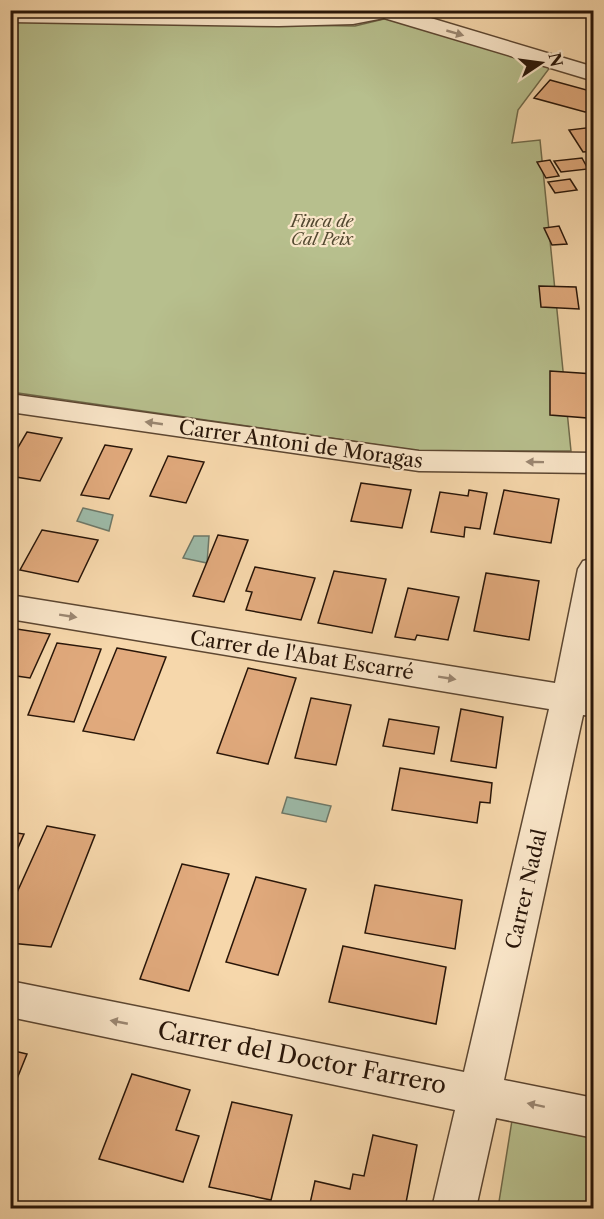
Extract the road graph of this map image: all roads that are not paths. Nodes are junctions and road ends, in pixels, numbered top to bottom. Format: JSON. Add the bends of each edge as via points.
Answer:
{"nodes":[{"id":1,"x":381,"y":11,"type":"edge"},
{"id":2,"x":10,"y":16,"type":"edge"},
{"id":3,"x":594,"y":74,"type":"edge"},
{"id":4,"x":10,"y":403,"type":"edge"},
{"id":5,"x":594,"y":463,"type":"edge"},
{"id":6,"x":594,"y":568,"type":"edge"},
{"id":7,"x":10,"y":606,"type":"edge"},
{"id":8,"x":581,"y":701,"type":"edge"},
{"id":9,"x":10,"y":999,"type":"edge"},
{"id":10,"x":479,"y":1093,"type":"junction"},
{"id":11,"x":594,"y":1118,"type":"edge"},
{"id":12,"x":454,"y":1209,"type":"edge"}],
"edges":[{"from":1,"to":2,"type":"street","via":[[353,18],[279,20]]},
{"from":1,"to":3,"type":"street","one_way":true},
{"from":5,"to":4,"type":"street","name":"Carrer Antoni de Moragas","one_way":true,"via":[[419,461]]},
{"from":6,"to":8,"type":"street","name":"Carrer Nadal"},
{"from":7,"to":8,"type":"street","name":"Carrer de l'Abat Escarré","one_way":true},
{"from":8,"to":10,"type":"street","name":"Carrer Nadal"},
{"from":10,"to":9,"type":"street","name":"Carrer del Doctor Farrero","one_way":true},
{"from":11,"to":10,"type":"street","name":"Carrer del Doctor Farrero","one_way":true},
{"from":10,"to":12,"type":"street","name":"Carrer Nadal"}]}
